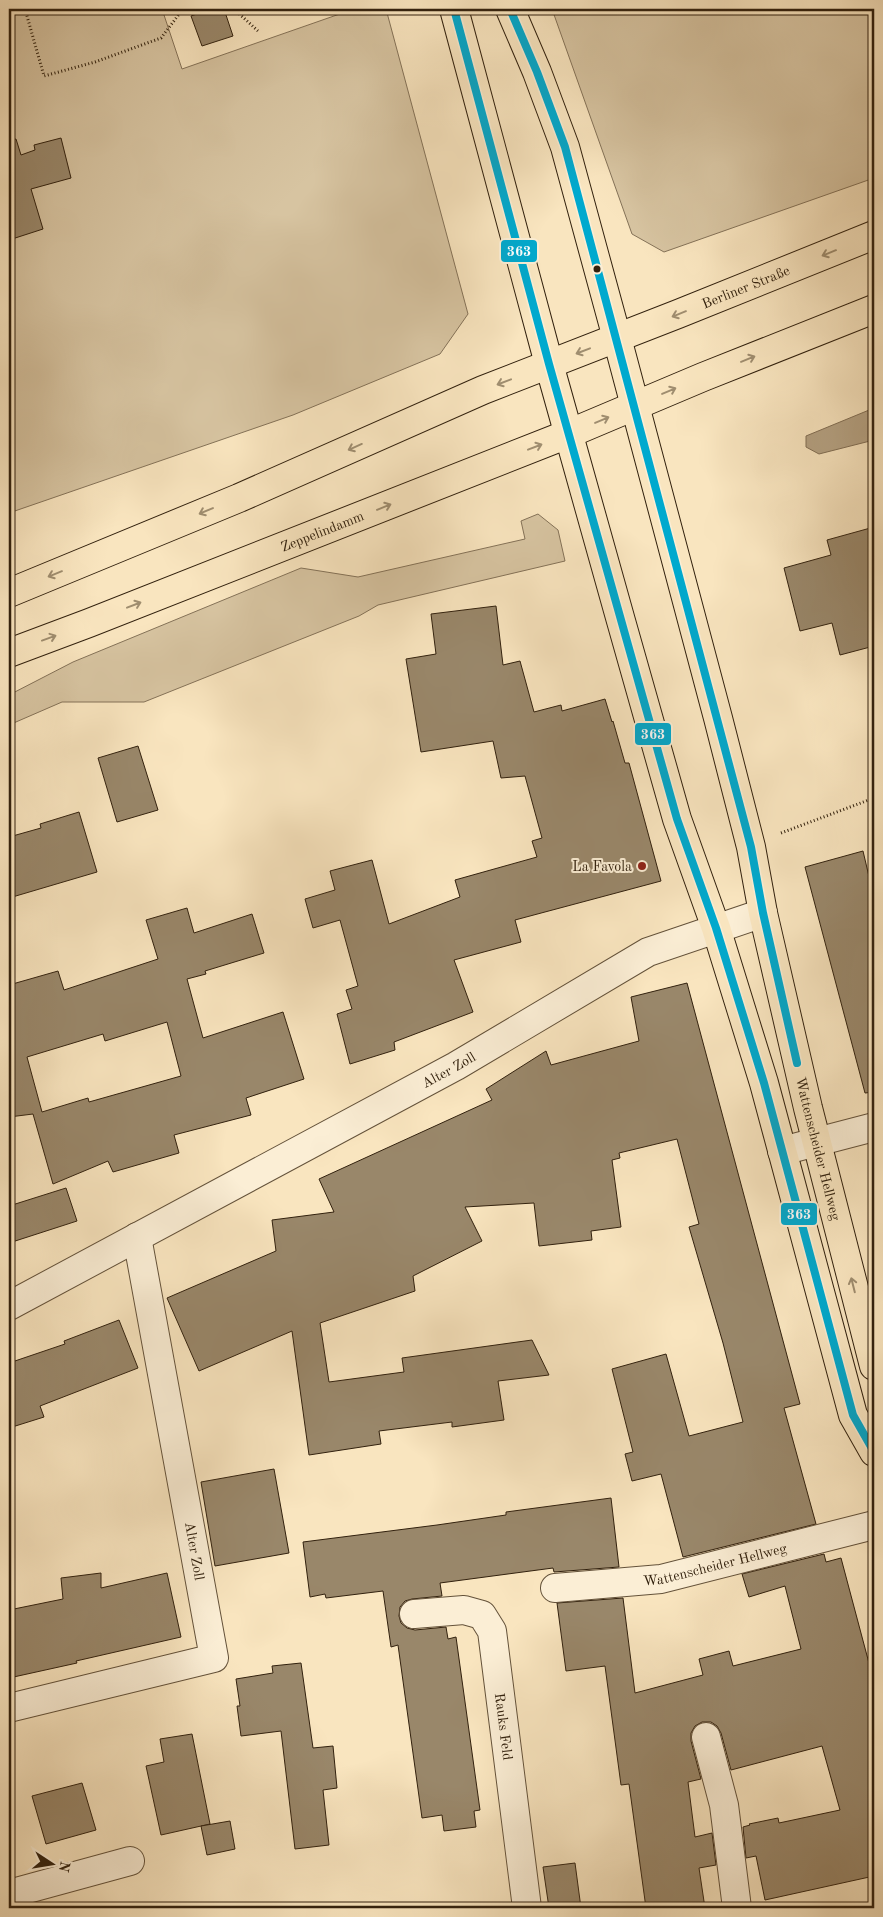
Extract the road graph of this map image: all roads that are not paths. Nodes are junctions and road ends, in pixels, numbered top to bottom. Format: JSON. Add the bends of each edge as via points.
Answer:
{"nodes":[{"id":1,"x":454,"y":9,"type":"edge"},
{"id":2,"x":510,"y":9,"type":"edge"},
{"id":3,"x":874,"y":235,"type":"edge"},
{"id":4,"x":874,"y":309,"type":"edge"},
{"id":5,"x":617,"y":338,"type":"junction"},
{"id":6,"x":549,"y":364,"type":"junction"},
{"id":7,"x":635,"y":406,"type":"junction"},
{"id":8,"x":568,"y":434,"type":"junction"},
{"id":9,"x":9,"y":593,"type":"edge"},
{"id":10,"x":9,"y":653,"type":"edge"},
{"id":11,"x":763,"y":913,"type":"junction"},
{"id":12,"x":716,"y":928,"type":"junction"},
{"id":13,"x":874,"y":1127,"type":"edge"},
{"id":14,"x":817,"y":1142,"type":"junction"},
{"id":15,"x":782,"y":1151,"type":"junction"},
{"id":16,"x":137,"y":1237,"type":"junction"},
{"id":17,"x":9,"y":1306,"type":"edge"},
{"id":18,"x":874,"y":1366,"type":"edge"},
{"id":19,"x":874,"y":1452,"type":"edge"},
{"id":20,"x":874,"y":1525,"type":"edge"},
{"id":21,"x":555,"y":1588,"type":"dead end"},
{"id":22,"x":414,"y":1614,"type":"dead end"},
{"id":23,"x":9,"y":1708,"type":"edge"},
{"id":24,"x":706,"y":1737,"type":"dead end"},
{"id":25,"x":130,"y":1861,"type":"dead end"},
{"id":26,"x":9,"y":1894,"type":"edge"},
{"id":27,"x":527,"y":1908,"type":"edge"},
{"id":28,"x":738,"y":1908,"type":"edge"}],
"edges":[{"from":1,"to":6,"type":"main road"},
{"from":2,"to":5,"type":"main road","name":"Wattenscheider Hellweg","via":[[564,147]]},
{"from":3,"to":5,"type":"main road","name":"Berliner Straße","one_way":true},
{"from":7,"to":4,"type":"main road","one_way":true},
{"from":5,"to":6,"type":"main road","one_way":true},
{"from":5,"to":7,"type":"main road","name":"Wattenscheider Hellweg"},
{"from":6,"to":8,"type":"main road"},
{"from":6,"to":9,"type":"main road","one_way":true},
{"from":8,"to":7,"type":"main road","name":"Zeppelindamm","one_way":true},
{"from":7,"to":11,"type":"main road","name":"Wattenscheider Hellweg","via":[[751,846]]},
{"from":10,"to":8,"type":"main road","name":"Zeppelindamm","one_way":true},
{"from":8,"to":12,"type":"main road","via":[[677,818]]},
{"from":11,"to":12,"type":"street","name":"Alter Zoll"},
{"from":11,"to":14,"type":"main road","name":"Wattenscheider Hellweg"},
{"from":12,"to":15,"type":"main road"},
{"from":12,"to":16,"type":"street","name":"Alter Zoll","via":[[648,952],[456,1066]]},
{"from":13,"to":14,"type":"street"},
{"from":14,"to":15,"type":"street"},
{"from":18,"to":14,"type":"main road","name":"Wattenscheider Hellweg","one_way":true},
{"from":15,"to":19,"type":"main road","via":[[853,1415]]},
{"from":16,"to":17,"type":"street","name":"Alter Zoll"},
{"from":16,"to":23,"type":"street","name":"Alter Zoll","via":[[214,1658]]},
{"from":20,"to":21,"type":"street","name":"Wattenscheider Hellweg","via":[[661,1579]]},
{"from":22,"to":27,"type":"street","name":"Rauks Feld","via":[[464,1610],[482,1615],[492,1631]]},
{"from":24,"to":28,"type":"street","via":[[724,1805]]},
{"from":25,"to":26,"type":"street"}]}
